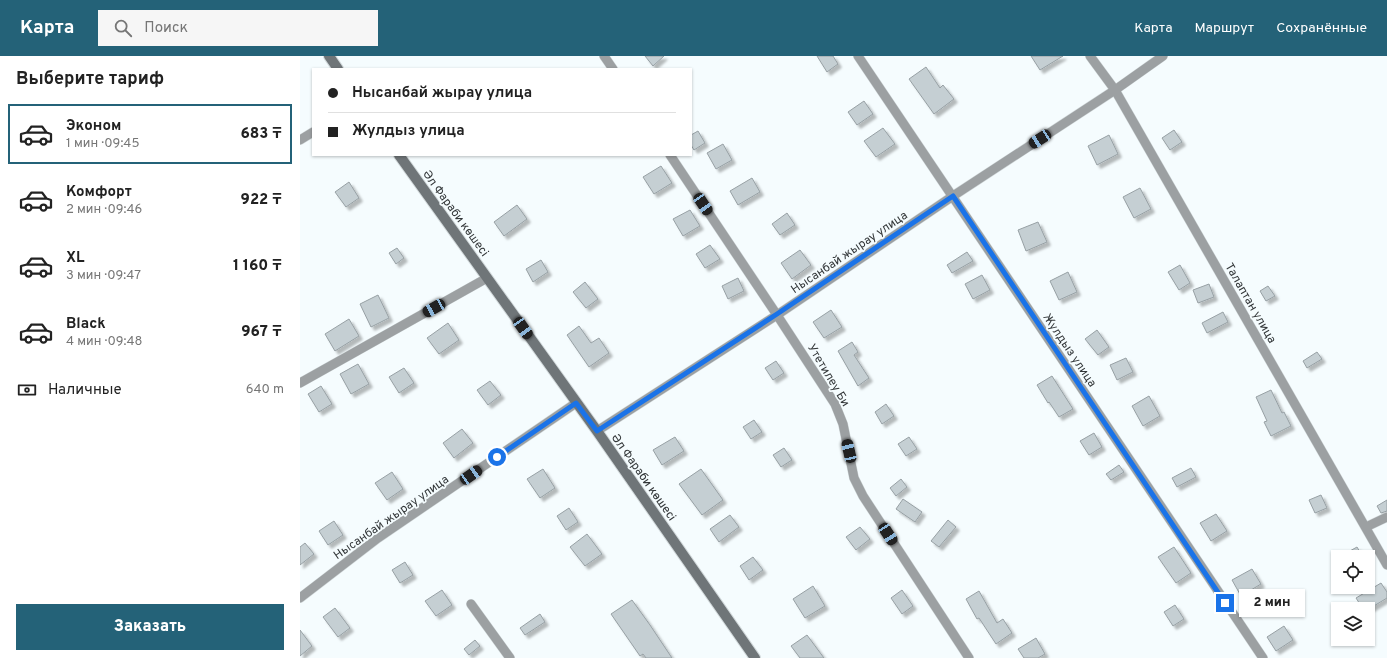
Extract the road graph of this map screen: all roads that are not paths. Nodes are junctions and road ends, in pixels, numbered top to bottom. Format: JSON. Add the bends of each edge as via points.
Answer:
{"nodes":[{"id":1,"x":329,"y":56,"type":"edge"},
{"id":2,"x":604,"y":56,"type":"edge"},
{"id":3,"x":858,"y":56,"type":"edge"},
{"id":4,"x":1090,"y":56,"type":"edge"},
{"id":5,"x":1163,"y":56,"type":"edge"},
{"id":6,"x":337,"y":68,"type":"edge"},
{"id":7,"x":612,"y":68,"type":"edge"},
{"id":8,"x":1115,"y":90,"type":"junction"},
{"id":9,"x":312,"y":133,"type":"edge"},
{"id":10,"x":300,"y":140,"type":"edge"},
{"id":11,"x":400,"y":156,"type":"edge"},
{"id":12,"x":671,"y":156,"type":"edge"},
{"id":13,"x":953,"y":196,"type":"junction"},
{"id":14,"x":487,"y":278,"type":"junction"},
{"id":15,"x":777,"y":314,"type":"junction"},
{"id":16,"x":300,"y":383,"type":"edge"},
{"id":17,"x":576,"y":403,"type":"junction"},
{"id":18,"x":597,"y":431,"type":"junction"},
{"id":19,"x":1387,"y":517,"type":"edge"},
{"id":20,"x":1366,"y":527,"type":"junction"},
{"id":21,"x":1387,"y":565,"type":"edge"},
{"id":22,"x":300,"y":598,"type":"edge"},
{"id":23,"x":471,"y":604,"type":"dead end"},
{"id":24,"x":510,"y":658,"type":"edge"},
{"id":25,"x":755,"y":658,"type":"edge"},
{"id":26,"x":969,"y":658,"type":"edge"},
{"id":27,"x":1263,"y":658,"type":"edge"}],
"edges":[{"from":1,"to":6,"type":"street"},
{"from":2,"to":7,"type":"street"},
{"from":3,"to":13,"type":"street","name":"Жулдыз улица"},
{"from":4,"to":8,"type":"street","name":"Талаптан улица"},
{"from":5,"to":8,"type":"street","name":"Нысанбай жырау улица"},
{"from":8,"to":13,"type":"street","name":"Нысанбай жырау улица"},
{"from":8,"to":20,"type":"street","name":"Талаптан улица"},
{"from":9,"to":10,"type":"street"},
{"from":11,"to":14,"type":"street","name":"Әл Фараби көшесі"},
{"from":12,"to":15,"type":"street","name":"Утетилеу Би"},
{"from":13,"to":15,"type":"street","name":"Нысанбай жырау улица"},
{"from":13,"to":27,"type":"street","name":"Жулдыз улица"},
{"from":14,"to":16,"type":"street"},
{"from":14,"to":17,"type":"street","name":"Әл Фараби көшесі"},
{"from":15,"to":18,"type":"street","name":"Нысанбай жырау улица"},
{"from":15,"to":26,"type":"street","name":"Утетилеу Би","via":[[835,404],[843,424],[854,478],[863,496]]},
{"from":17,"to":18,"type":"street","name":"Әл Фараби көшесі"},
{"from":17,"to":22,"type":"street","name":"Нысанбай жырау улица","via":[[378,538]]},
{"from":18,"to":25,"type":"street","name":"Әл Фараби көшесі"},
{"from":19,"to":20,"type":"street"},
{"from":20,"to":21,"type":"street","name":"Талаптан улица"},
{"from":23,"to":24,"type":"street"}]}
